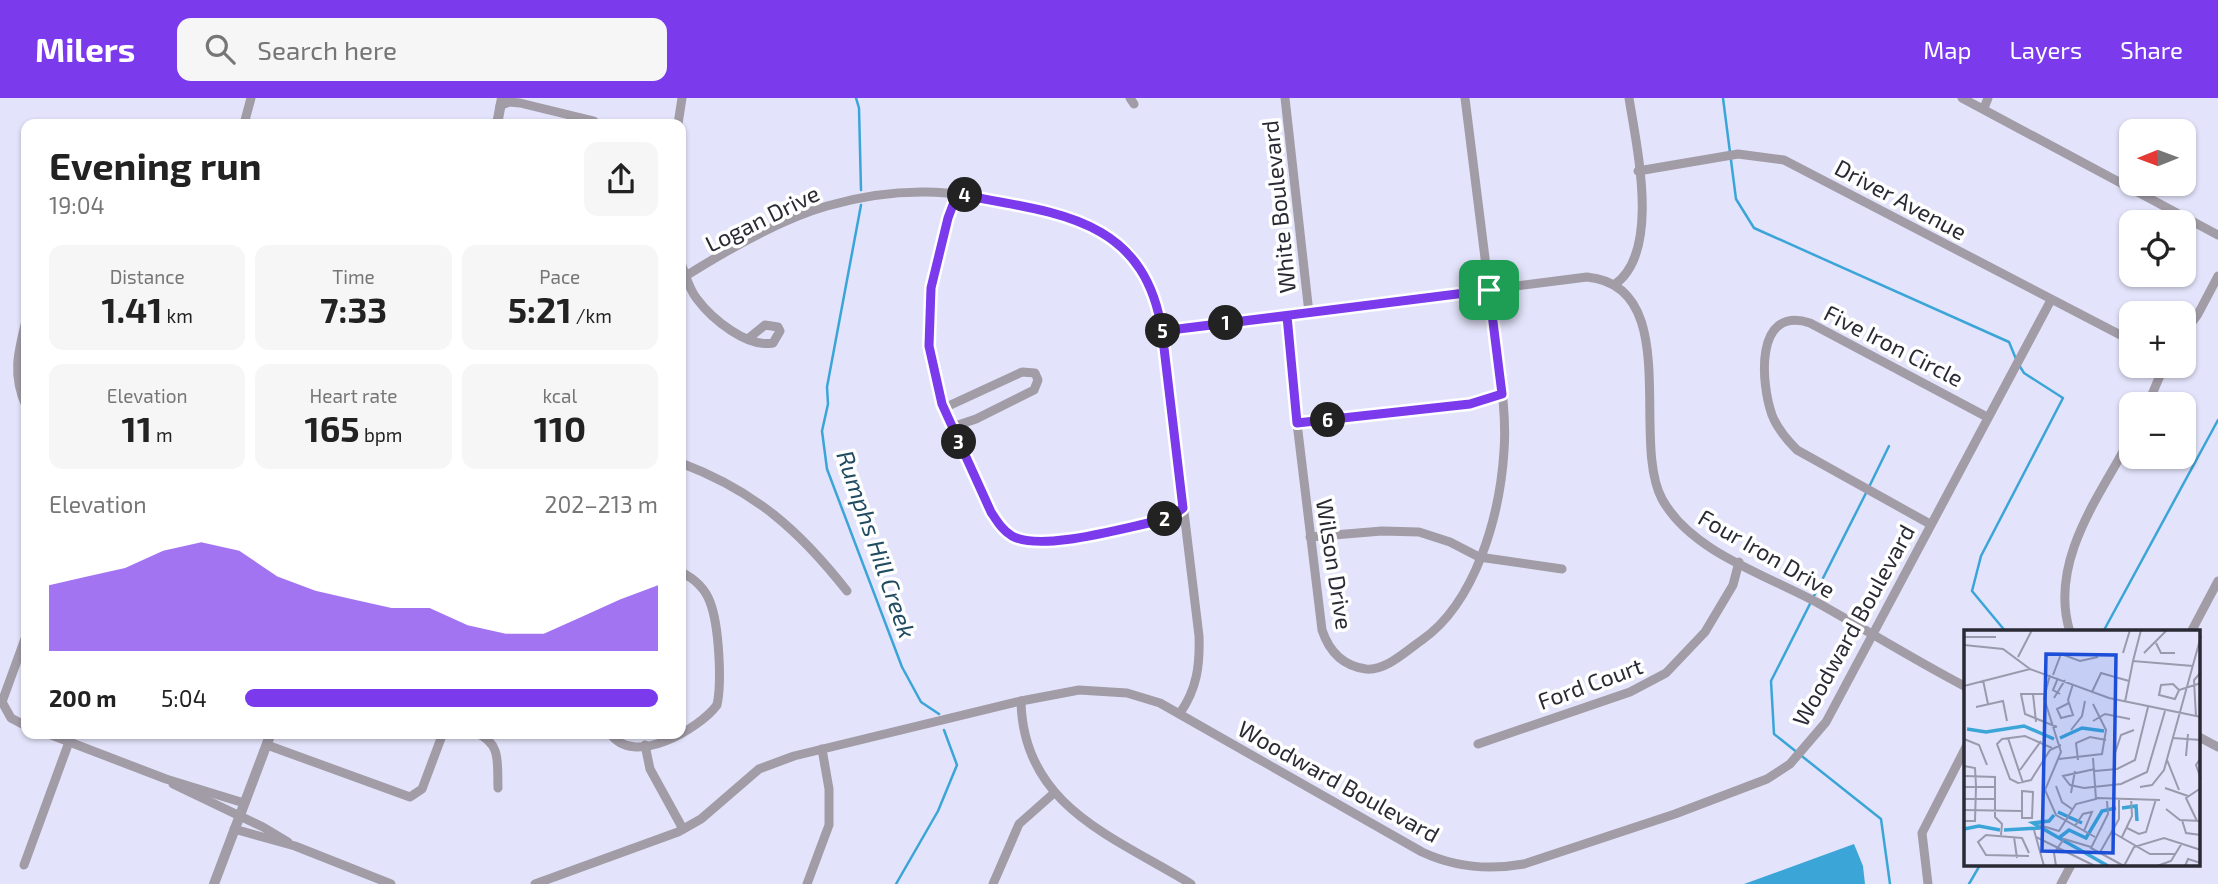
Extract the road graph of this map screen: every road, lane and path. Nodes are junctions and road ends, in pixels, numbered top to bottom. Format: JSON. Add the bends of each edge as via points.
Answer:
{"nodes":[{"id":1,"x":251,"y":98,"type":"edge"},
{"id":2,"x":682,"y":98,"type":"edge"},
{"id":3,"x":1286,"y":98,"type":"edge"},
{"id":4,"x":1465,"y":98,"type":"edge"},
{"id":5,"x":1629,"y":98,"type":"edge"},
{"id":6,"x":1962,"y":98,"type":"edge"},
{"id":7,"x":1988,"y":98,"type":"edge"},
{"id":8,"x":501,"y":102,"type":"edge"},
{"id":9,"x":1983,"y":108,"type":"junction"},
{"id":10,"x":245,"y":119,"type":"edge"},
{"id":11,"x":586,"y":119,"type":"edge"},
{"id":12,"x":679,"y":119,"type":"edge"},
{"id":13,"x":1638,"y":171,"type":"junction"},
{"id":14,"x":957,"y":194,"type":"junction"},
{"id":15,"x":2218,"y":235,"type":"edge"},
{"id":16,"x":686,"y":276,"type":"edge"},
{"id":17,"x":2218,"y":276,"type":"edge"},
{"id":18,"x":686,"y":282,"type":"edge"},
{"id":19,"x":1614,"y":285,"type":"junction"},
{"id":20,"x":1489,"y":290,"type":"junction"},
{"id":21,"x":2051,"y":300,"type":"junction"},
{"id":22,"x":1308,"y":313,"type":"junction"},
{"id":23,"x":1287,"y":316,"type":"junction"},
{"id":24,"x":2196,"y":317,"type":"edge"},
{"id":25,"x":1162,"y":331,"type":"junction"},
{"id":26,"x":2119,"y":334,"type":"edge"},
{"id":27,"x":749,"y":338,"type":"dead end"},
{"id":28,"x":21,"y":341,"type":"edge"},
{"id":29,"x":21,"y":392,"type":"edge"},
{"id":30,"x":1502,"y":394,"type":"junction"},
{"id":31,"x":944,"y":408,"type":"junction"},
{"id":32,"x":1987,"y":417,"type":"junction"},
{"id":33,"x":1297,"y":423,"type":"junction"},
{"id":34,"x":952,"y":427,"type":"junction"},
{"id":35,"x":2119,"y":460,"type":"edge"},
{"id":36,"x":686,"y":465,"type":"edge"},
{"id":37,"x":1183,"y":508,"type":"junction"},
{"id":38,"x":1930,"y":524,"type":"junction"},
{"id":39,"x":1310,"y":537,"type":"junction"},
{"id":40,"x":1479,"y":557,"type":"junction"},
{"id":41,"x":1739,"y":562,"type":"junction"},
{"id":42,"x":1562,"y":569,"type":"dead end"},
{"id":43,"x":686,"y":576,"type":"edge"},
{"id":44,"x":2218,"y":581,"type":"edge"},
{"id":45,"x":847,"y":591,"type":"dead end"},
{"id":46,"x":2070,"y":630,"type":"edge"},
{"id":47,"x":2192,"y":630,"type":"edge"},
{"id":48,"x":1872,"y":636,"type":"junction"},
{"id":49,"x":21,"y":648,"type":"edge"},
{"id":50,"x":1964,"y":686,"type":"edge"},
{"id":51,"x":1021,"y":701,"type":"junction"},
{"id":52,"x":1180,"y":713,"type":"junction"},
{"id":53,"x":21,"y":723,"type":"edge"},
{"id":54,"x":686,"y":729,"type":"edge"},
{"id":55,"x":2200,"y":738,"type":"edge"},
{"id":56,"x":61,"y":739,"type":"edge"},
{"id":57,"x":269,"y":739,"type":"edge"},
{"id":58,"x":441,"y":739,"type":"edge"},
{"id":59,"x":489,"y":739,"type":"edge"},
{"id":60,"x":615,"y":739,"type":"edge"},
{"id":61,"x":673,"y":739,"type":"edge"},
{"id":62,"x":69,"y":742,"type":"junction"},
{"id":63,"x":1478,"y":744,"type":"dead end"},
{"id":64,"x":646,"y":745,"type":"junction"},
{"id":65,"x":2218,"y":747,"type":"edge"},
{"id":66,"x":822,"y":749,"type":"junction"},
{"id":67,"x":1964,"y":751,"type":"edge"},
{"id":68,"x":166,"y":779,"type":"junction"},
{"id":69,"x":498,"y":788,"type":"dead end"},
{"id":70,"x":1054,"y":793,"type":"junction"},
{"id":71,"x":244,"y":803,"type":"junction"},
{"id":72,"x":239,"y":816,"type":"junction"},
{"id":73,"x":234,"y":830,"type":"junction"},
{"id":74,"x":682,"y":830,"type":"junction"},
{"id":75,"x":295,"y":846,"type":"junction"},
{"id":76,"x":23,"y":865,"type":"dead end"},
{"id":77,"x":2070,"y":866,"type":"edge"},
{"id":78,"x":214,"y":884,"type":"edge"},
{"id":79,"x":391,"y":884,"type":"edge"},
{"id":80,"x":535,"y":884,"type":"edge"},
{"id":81,"x":807,"y":884,"type":"edge"},
{"id":82,"x":992,"y":884,"type":"edge"},
{"id":83,"x":1191,"y":884,"type":"edge"},
{"id":84,"x":1928,"y":884,"type":"edge"},
{"id":85,"x":2061,"y":884,"type":"edge"}],
"edges":[{"from":1,"to":10,"type":"street"},
{"from":2,"to":12,"type":"street"},
{"from":3,"to":22,"type":"street","name":"White Boulevard"},
{"from":4,"to":20,"type":"street","name":"Wilson Drive"},
{"from":5,"to":13,"type":"street"},
{"from":6,"to":9,"type":"street"},
{"from":7,"to":9,"type":"street"},
{"from":8,"to":11,"type":"street"},
{"from":9,"to":15,"type":"street"},
{"from":13,"to":19,"type":"street","via":[[1643,217],[1640,250],[1629,274]]},
{"from":13,"to":21,"type":"street","name":"Driver Avenue","via":[[1738,154],[1784,160]]},
{"from":14,"to":16,"type":"street","name":"Logan Drive","via":[[897,193],[827,206],[771,229]]},
{"from":14,"to":25,"type":"street","name":"Logan Drive","via":[[1069,218],[1111,237],[1128,250],[1146,276]]},
{"from":14,"to":31,"type":"street","via":[[929,300],[932,370]]},
{"from":17,"to":24,"type":"street"},
{"from":18,"to":27,"type":"street","via":[[706,309]]},
{"from":19,"to":20,"type":"street","via":[[1587,277]]},
{"from":19,"to":41,"type":"street","name":"Four Iron Drive","via":[[1635,307],[1648,347],[1650,445],[1657,489],[1686,531]]},
{"from":20,"to":22,"type":"street"},
{"from":20,"to":30,"type":"street","name":"Wilson Drive"},
{"from":21,"to":26,"type":"street","name":"Driver Avenue"},
{"from":21,"to":32,"type":"street","name":"Woodward Boulevard"},
{"from":22,"to":23,"type":"street"},
{"from":23,"to":25,"type":"street"},
{"from":23,"to":33,"type":"street","name":"Wilson Drive"},
{"from":25,"to":37,"type":"street","name":"Logan Drive"},
{"from":28,"to":29,"type":"street","via":[[16,377]]},
{"from":30,"to":33,"type":"street","via":[[1470,404]]},
{"from":30,"to":40,"type":"street","name":"Wilson Drive","via":[[1502,473]]},
{"from":31,"to":34,"type":"street"},
{"from":31,"to":34,"type":"street","via":[[1021,372],[1031,371],[1038,380],[1034,390]]},
{"from":32,"to":38,"type":"street","name":"Woodward Boulevard"},
{"from":32,"to":38,"type":"street","name":"Five Iron Circle","via":[[1810,323],[1792,320],[1767,339],[1763,356],[1771,413],[1788,441]]},
{"from":33,"to":39,"type":"street","name":"Wilson Drive"},
{"from":34,"to":37,"type":"street","via":[[991,512],[1014,537],[1056,541],[1168,519]]},
{"from":35,"to":46,"type":"street","via":[[2068,562],[2064,604]]},
{"from":36,"to":45,"type":"street","via":[[769,509],[818,553]]},
{"from":37,"to":52,"type":"street","name":"Logan Drive","via":[[1200,660],[1195,687]]},
{"from":38,"to":48,"type":"street","name":"Woodward Boulevard"},
{"from":39,"to":40,"type":"street","via":[[1419,532]]},
{"from":39,"to":40,"type":"street","name":"Wilson Drive","via":[[1325,638],[1334,653],[1354,668],[1380,667],[1429,635],[1458,602]]},
{"from":40,"to":42,"type":"street"},
{"from":41,"to":48,"type":"street","name":"Four Iron Drive"},
{"from":41,"to":63,"type":"street","name":"Ford Court","via":[[1732,585],[1705,632],[1666,673],[1630,692]]},
{"from":43,"to":54,"type":"street","via":[[710,602],[717,705]]},
{"from":44,"to":47,"type":"street"},
{"from":48,"to":50,"type":"street","name":"Four Iron Drive"},
{"from":48,"to":52,"type":"street","name":"Woodward Boulevard","via":[[1818,733],[1790,764],[1767,779],[1564,852],[1511,866],[1485,867],[1434,858]]},
{"from":49,"to":53,"type":"street","via":[[2,696],[5,712]]},
{"from":51,"to":52,"type":"street","name":"Woodward Boulevard","via":[[1104,690],[1138,696]]},
{"from":51,"to":66,"type":"street","name":"Woodward Boulevard"},
{"from":51,"to":70,"type":"street","via":[[1030,749]]},
{"from":55,"to":65,"type":"street"},
{"from":56,"to":62,"type":"street"},
{"from":57,"to":58,"type":"street","via":[[410,797],[422,789]]},
{"from":57,"to":71,"type":"street"},
{"from":59,"to":69,"type":"street","via":[[495,746]]},
{"from":60,"to":64,"type":"street","via":[[620,744]]},
{"from":61,"to":64,"type":"street"},
{"from":62,"to":68,"type":"street"},
{"from":62,"to":76,"type":"street"},
{"from":64,"to":74,"type":"street","via":[[650,769]]},
{"from":66,"to":74,"type":"street","name":"Woodward Boulevard","via":[[760,769]]},
{"from":66,"to":81,"type":"street","via":[[829,825]]},
{"from":67,"to":84,"type":"street","via":[[1922,833]]},
{"from":68,"to":71,"type":"street"},
{"from":68,"to":72,"type":"street"},
{"from":70,"to":82,"type":"street","via":[[1019,824]]},
{"from":70,"to":83,"type":"street","via":[[1094,829]]},
{"from":71,"to":72,"type":"street"},
{"from":72,"to":73,"type":"street"},
{"from":72,"to":75,"type":"street"},
{"from":73,"to":75,"type":"street"},
{"from":73,"to":78,"type":"street"},
{"from":74,"to":80,"type":"street","name":"Woodward Boulevard"},
{"from":75,"to":79,"type":"street"},
{"from":77,"to":85,"type":"street"}]}
